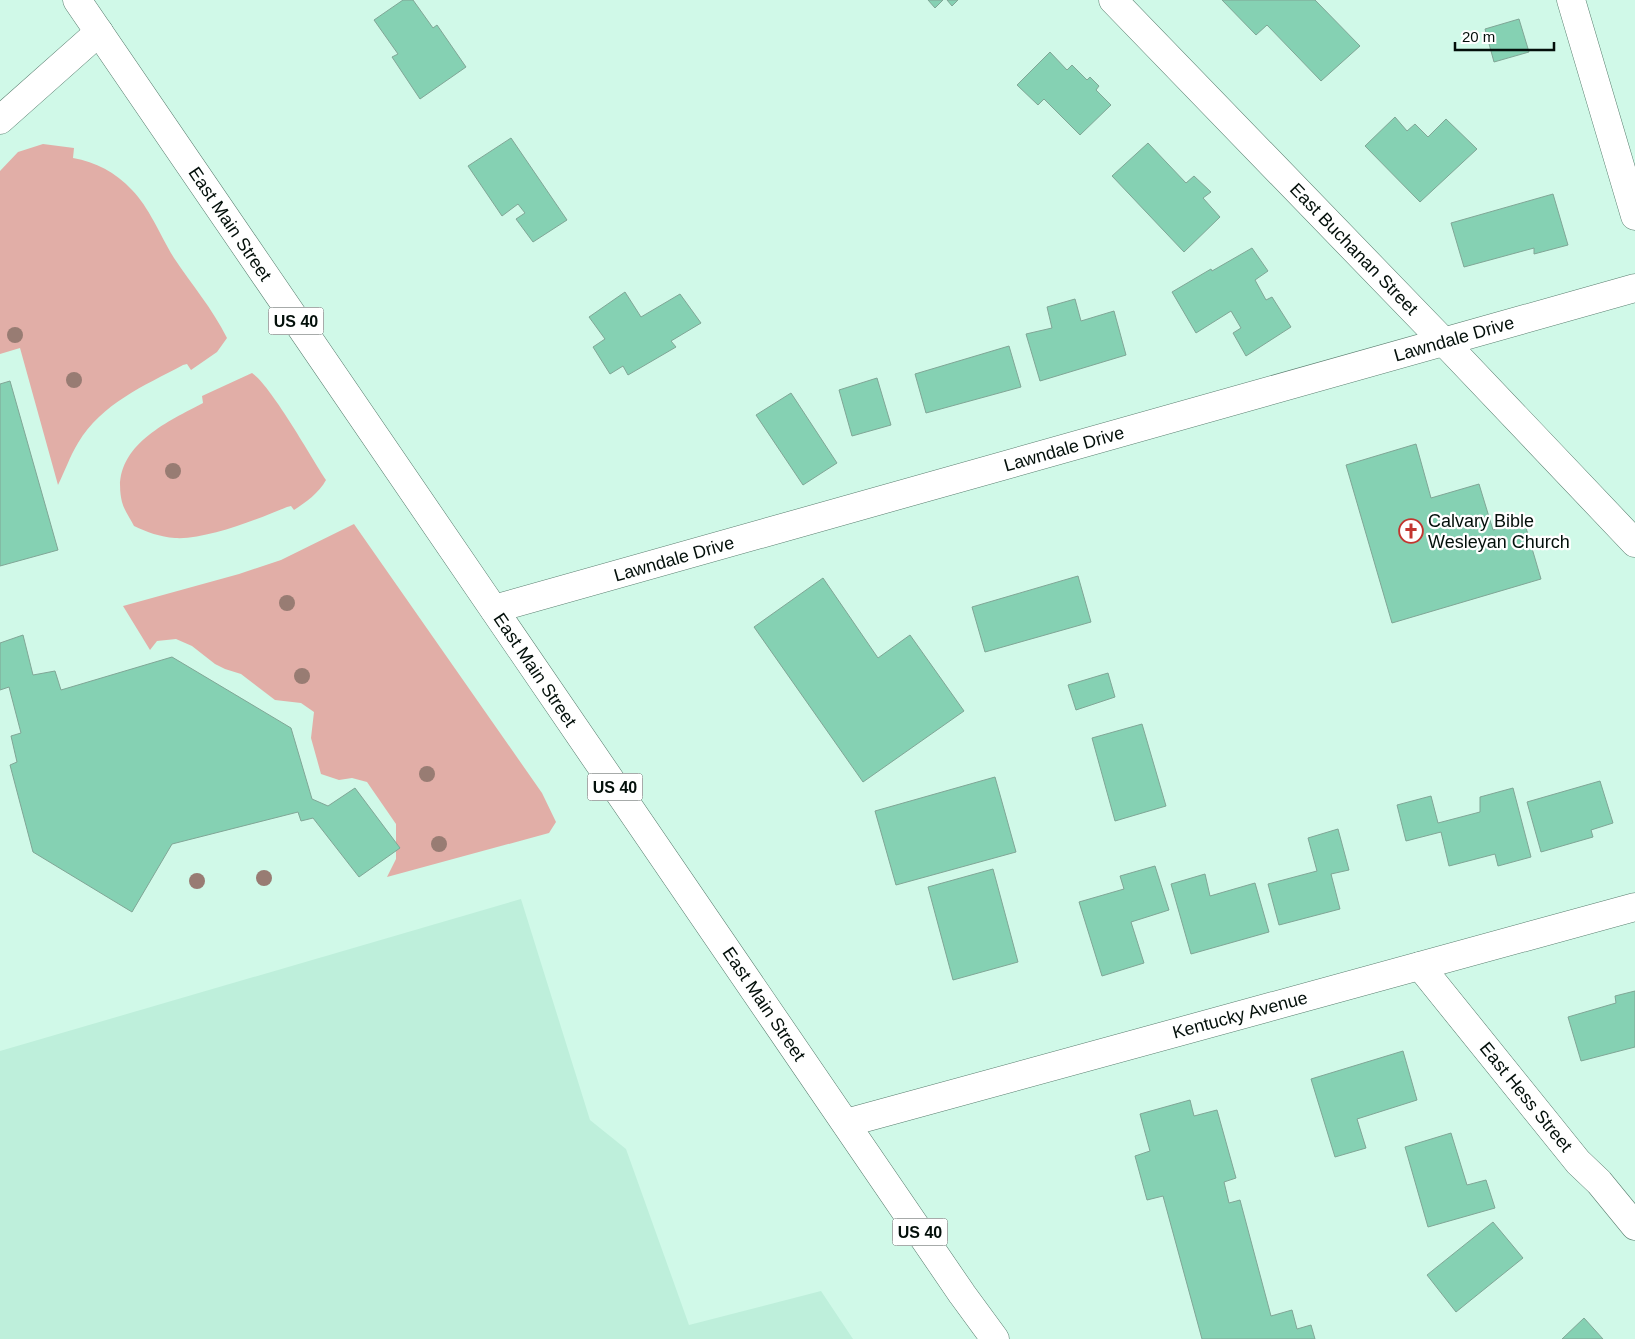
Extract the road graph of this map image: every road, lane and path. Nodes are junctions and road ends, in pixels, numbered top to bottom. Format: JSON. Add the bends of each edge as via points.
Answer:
{"nodes":[{"id":1,"x":77,"y":0,"type":"edge"},
{"id":2,"x":1113,"y":0,"type":"edge"},
{"id":3,"x":1571,"y":0,"type":"edge"},
{"id":4,"x":99,"y":32,"type":"junction"},
{"id":5,"x":0,"y":120,"type":"edge"},
{"id":6,"x":1635,"y":216,"type":"edge"},
{"id":7,"x":1635,"y":288,"type":"edge"},
{"id":8,"x":1444,"y":342,"type":"junction"},
{"id":9,"x":1635,"y":543,"type":"edge"},
{"id":10,"x":494,"y":610,"type":"junction"},
{"id":11,"x":1635,"y":907,"type":"edge"},
{"id":12,"x":1420,"y":966,"type":"junction"},
{"id":13,"x":846,"y":1123,"type":"junction"},
{"id":14,"x":1635,"y":1226,"type":"edge"},
{"id":15,"x":996,"y":1339,"type":"edge"}],
"edges":[{"from":1,"to":4,"type":"street","name":"East Main Street","number":"US 40"},
{"from":2,"to":8,"type":"street","name":"East Buchanan Street"},
{"from":3,"to":6,"type":"street"},
{"from":4,"to":5,"type":"street"},
{"from":4,"to":10,"type":"street","name":"East Main Street","number":"US 40"},
{"from":7,"to":8,"type":"street","name":"Lawndale Drive"},
{"from":8,"to":9,"type":"street","name":"East Buchanan Street"},
{"from":8,"to":10,"type":"street","name":"Lawndale Drive"},
{"from":10,"to":13,"type":"street","name":"East Main Street","number":"US 40"},
{"from":11,"to":12,"type":"street","name":"Kentucky Avenue"},
{"from":12,"to":13,"type":"street","name":"Kentucky Avenue"},
{"from":12,"to":14,"type":"street","name":"East Hess Street","via":[[1578,1162]]},
{"from":13,"to":15,"type":"street","name":"East Main Street","number":"US 40"}]}
